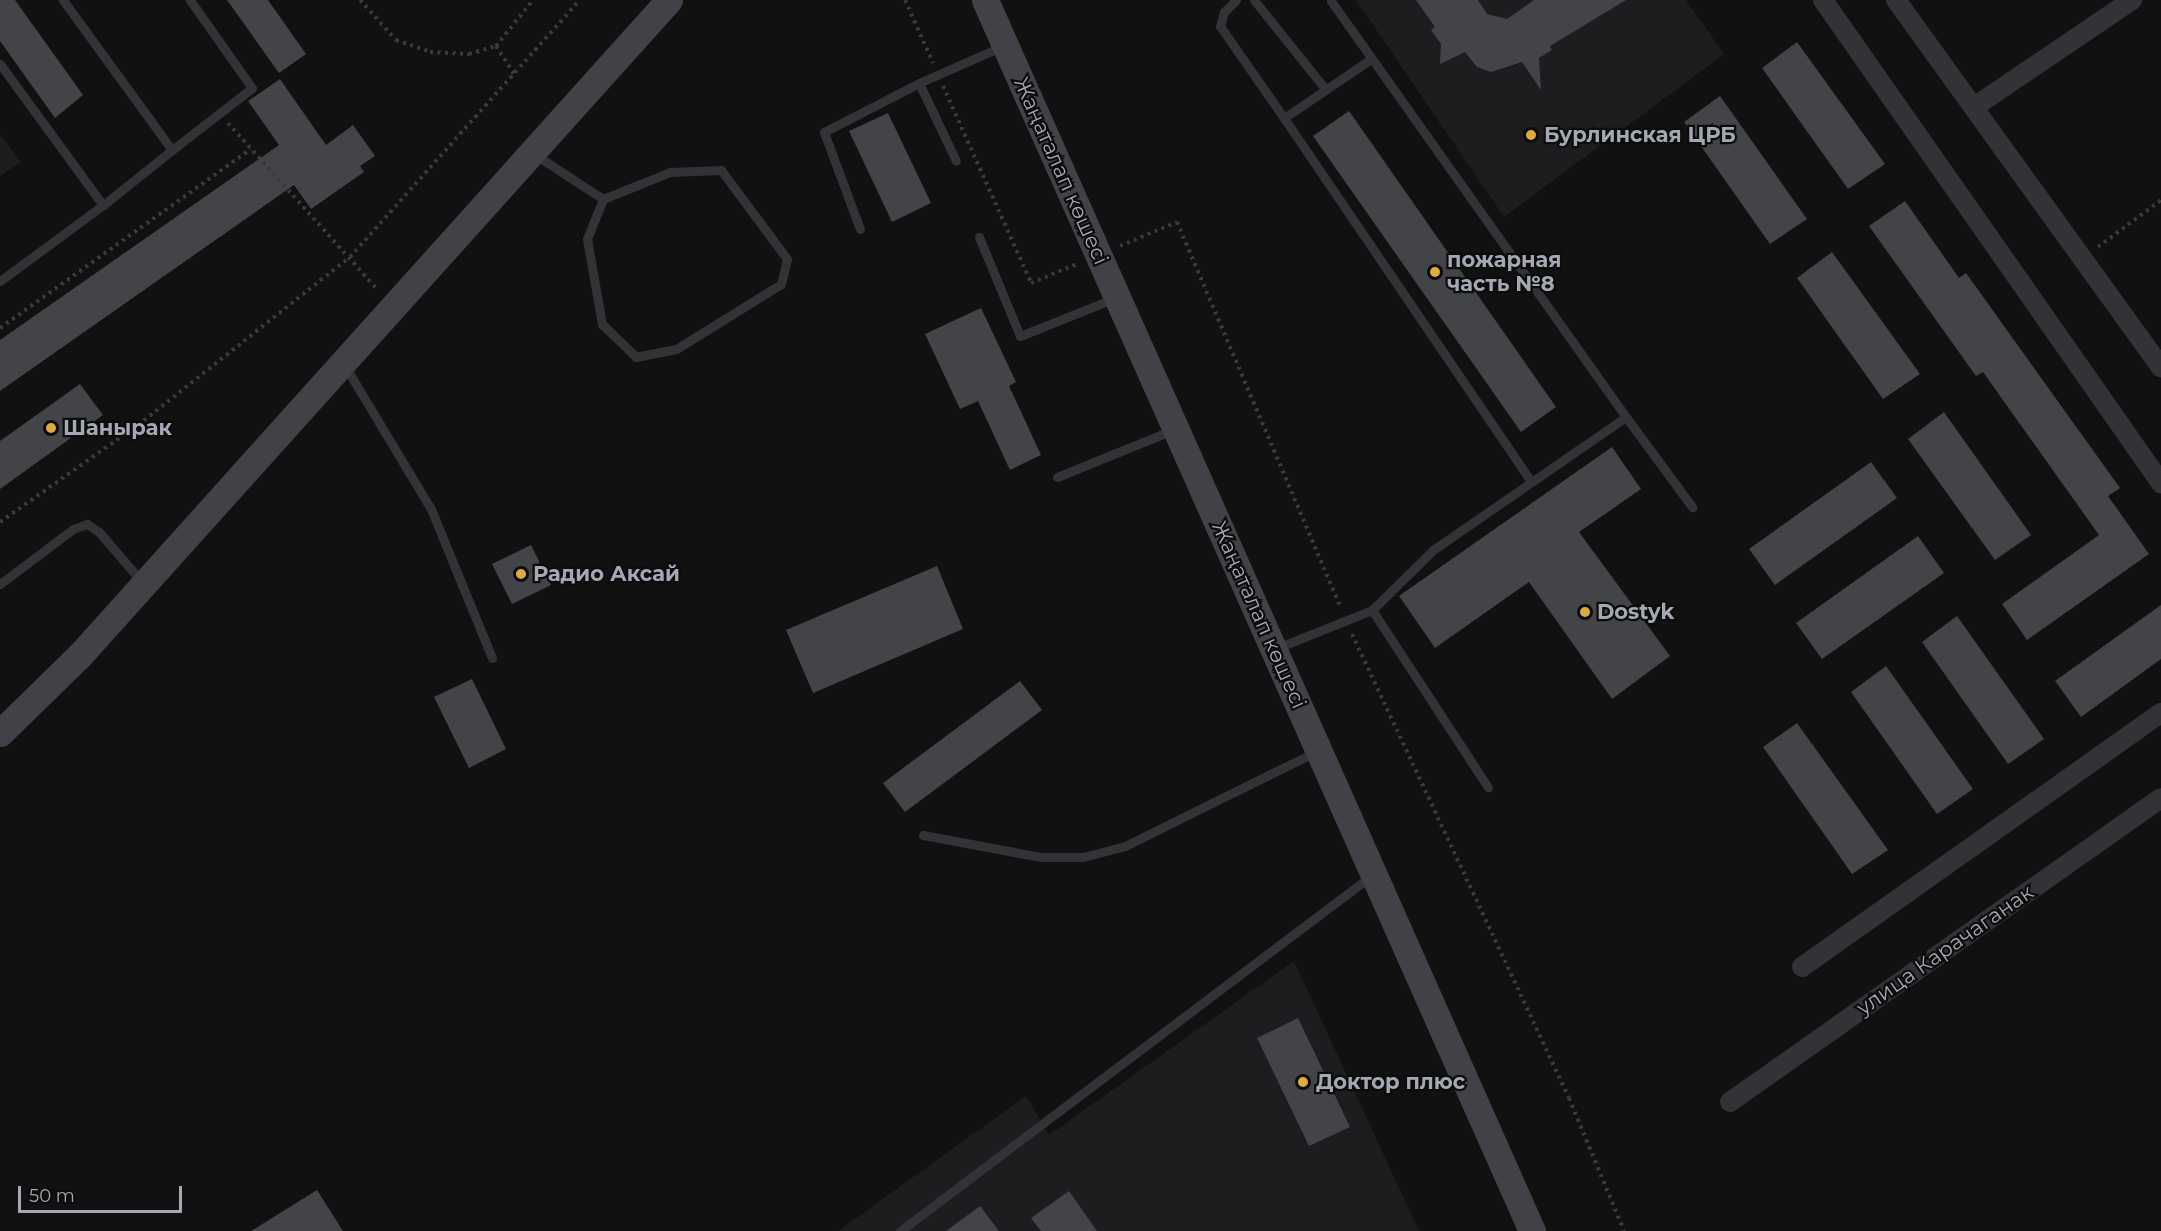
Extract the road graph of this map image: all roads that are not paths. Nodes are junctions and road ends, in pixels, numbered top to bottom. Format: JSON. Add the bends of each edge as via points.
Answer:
{"nodes":[{"id":1,"x":63,"y":0,"type":"edge"},
{"id":2,"x":190,"y":0,"type":"edge"},
{"id":3,"x":669,"y":0,"type":"edge"},
{"id":4,"x":985,"y":0,"type":"edge"},
{"id":5,"x":1236,"y":0,"type":"edge"},
{"id":6,"x":1254,"y":0,"type":"edge"},
{"id":7,"x":1823,"y":0,"type":"edge"},
{"id":8,"x":1896,"y":0,"type":"edge"},
{"id":9,"x":2132,"y":0,"type":"edge"},
{"id":10,"x":1331,"y":1,"type":"edge"},
{"id":11,"x":1005,"y":45,"type":"junction"},
{"id":12,"x":1371,"y":59,"type":"junction"},
{"id":13,"x":0,"y":64,"type":"edge"},
{"id":14,"x":919,"y":83,"type":"junction"},
{"id":15,"x":1326,"y":90,"type":"junction"},
{"id":16,"x":1974,"y":107,"type":"junction"},
{"id":17,"x":1284,"y":118,"type":"junction"},
{"id":18,"x":172,"y":150,"type":"junction"},
{"id":19,"x":534,"y":154,"type":"junction"},
{"id":20,"x":956,"y":161,"type":"dead end"},
{"id":21,"x":603,"y":199,"type":"junction"},
{"id":22,"x":103,"y":205,"type":"junction"},
{"id":23,"x":860,"y":229,"type":"dead end"},
{"id":24,"x":979,"y":237,"type":"dead end"},
{"id":25,"x":0,"y":281,"type":"edge"},
{"id":26,"x":1117,"y":297,"type":"junction"},
{"id":27,"x":344,"y":364,"type":"junction"},
{"id":28,"x":2161,"y":368,"type":"edge"},
{"id":29,"x":1626,"y":417,"type":"junction"},
{"id":30,"x":1175,"y":429,"type":"junction"},
{"id":31,"x":1057,"y":477,"type":"dead end"},
{"id":32,"x":1531,"y":481,"type":"junction"},
{"id":33,"x":2161,"y":483,"type":"edge"},
{"id":34,"x":1692,"y":507,"type":"dead end"},
{"id":35,"x":0,"y":584,"type":"edge"},
{"id":36,"x":144,"y":584,"type":"junction"},
{"id":37,"x":1372,"y":610,"type":"junction"},
{"id":38,"x":1275,"y":649,"type":"junction"},
{"id":39,"x":492,"y":658,"type":"dead end"},
{"id":40,"x":2161,"y":713,"type":"edge"},
{"id":41,"x":0,"y":733,"type":"edge"},
{"id":42,"x":1319,"y":749,"type":"junction"},
{"id":43,"x":1488,"y":787,"type":"dead end"},
{"id":44,"x":2161,"y":798,"type":"edge"},
{"id":45,"x":923,"y":835,"type":"dead end"},
{"id":46,"x":1373,"y":874,"type":"junction"},
{"id":47,"x":1802,"y":967,"type":"dead end"},
{"id":48,"x":1730,"y":1102,"type":"dead end"},
{"id":49,"x":900,"y":1231,"type":"edge"},
{"id":50,"x":1532,"y":1231,"type":"edge"}],
"edges":[{"from":1,"to":18,"type":"lane"},
{"from":2,"to":18,"type":"lane","via":[[252,88]]},
{"from":3,"to":19,"type":"main road"},
{"from":4,"to":11,"type":"main road","name":"Жаңаталап көшесі"},
{"from":5,"to":17,"type":"lane","via":[[1224,12],[1220,26]]},
{"from":6,"to":15,"type":"lane"},
{"from":7,"to":33,"type":"street"},
{"from":8,"to":16,"type":"street"},
{"from":9,"to":16,"type":"street"},
{"from":10,"to":12,"type":"lane"},
{"from":11,"to":14,"type":"lane"},
{"from":11,"to":26,"type":"main road","name":"Жаңаталап көшесі"},
{"from":12,"to":15,"type":"lane"},
{"from":12,"to":29,"type":"lane"},
{"from":13,"to":22,"type":"lane"},
{"from":14,"to":20,"type":"lane"},
{"from":14,"to":23,"type":"lane","via":[[824,132]]},
{"from":15,"to":17,"type":"lane"},
{"from":16,"to":28,"type":"street"},
{"from":17,"to":32,"type":"lane"},
{"from":18,"to":22,"type":"lane"},
{"from":19,"to":21,"type":"lane"},
{"from":19,"to":27,"type":"main road"},
{"from":21,"to":21,"type":"lane","via":[[670,172],[721,170],[787,259],[781,284],[676,348],[636,357],[602,324],[587,239]]},
{"from":22,"to":25,"type":"lane"},
{"from":24,"to":26,"type":"lane","via":[[1020,336]]},
{"from":26,"to":30,"type":"main road","name":"Жаңаталап көшесі"},
{"from":27,"to":36,"type":"main road"},
{"from":27,"to":39,"type":"lane","via":[[431,509]]},
{"from":29,"to":32,"type":"lane"},
{"from":29,"to":34,"type":"lane"},
{"from":30,"to":31,"type":"lane"},
{"from":30,"to":38,"type":"main road","name":"Жаңаталап көшесі"},
{"from":32,"to":37,"type":"lane","via":[[1433,550]]},
{"from":35,"to":36,"type":"lane","via":[[73,529],[87,524],[99,532]]},
{"from":36,"to":41,"type":"main road","via":[[80,656]]},
{"from":37,"to":38,"type":"lane"},
{"from":37,"to":43,"type":"lane"},
{"from":38,"to":42,"type":"main road","name":"Жаңаталап көшесі"},
{"from":40,"to":47,"type":"street"},
{"from":42,"to":45,"type":"lane","via":[[1125,846],[1083,857],[1041,857]]},
{"from":42,"to":46,"type":"main road","name":"Жаңаталап көшесі"},
{"from":44,"to":48,"type":"street","name":"улица Карачаганак"},
{"from":46,"to":49,"type":"lane"},
{"from":46,"to":50,"type":"main road","name":"Жаңаталап көшесі"}]}
